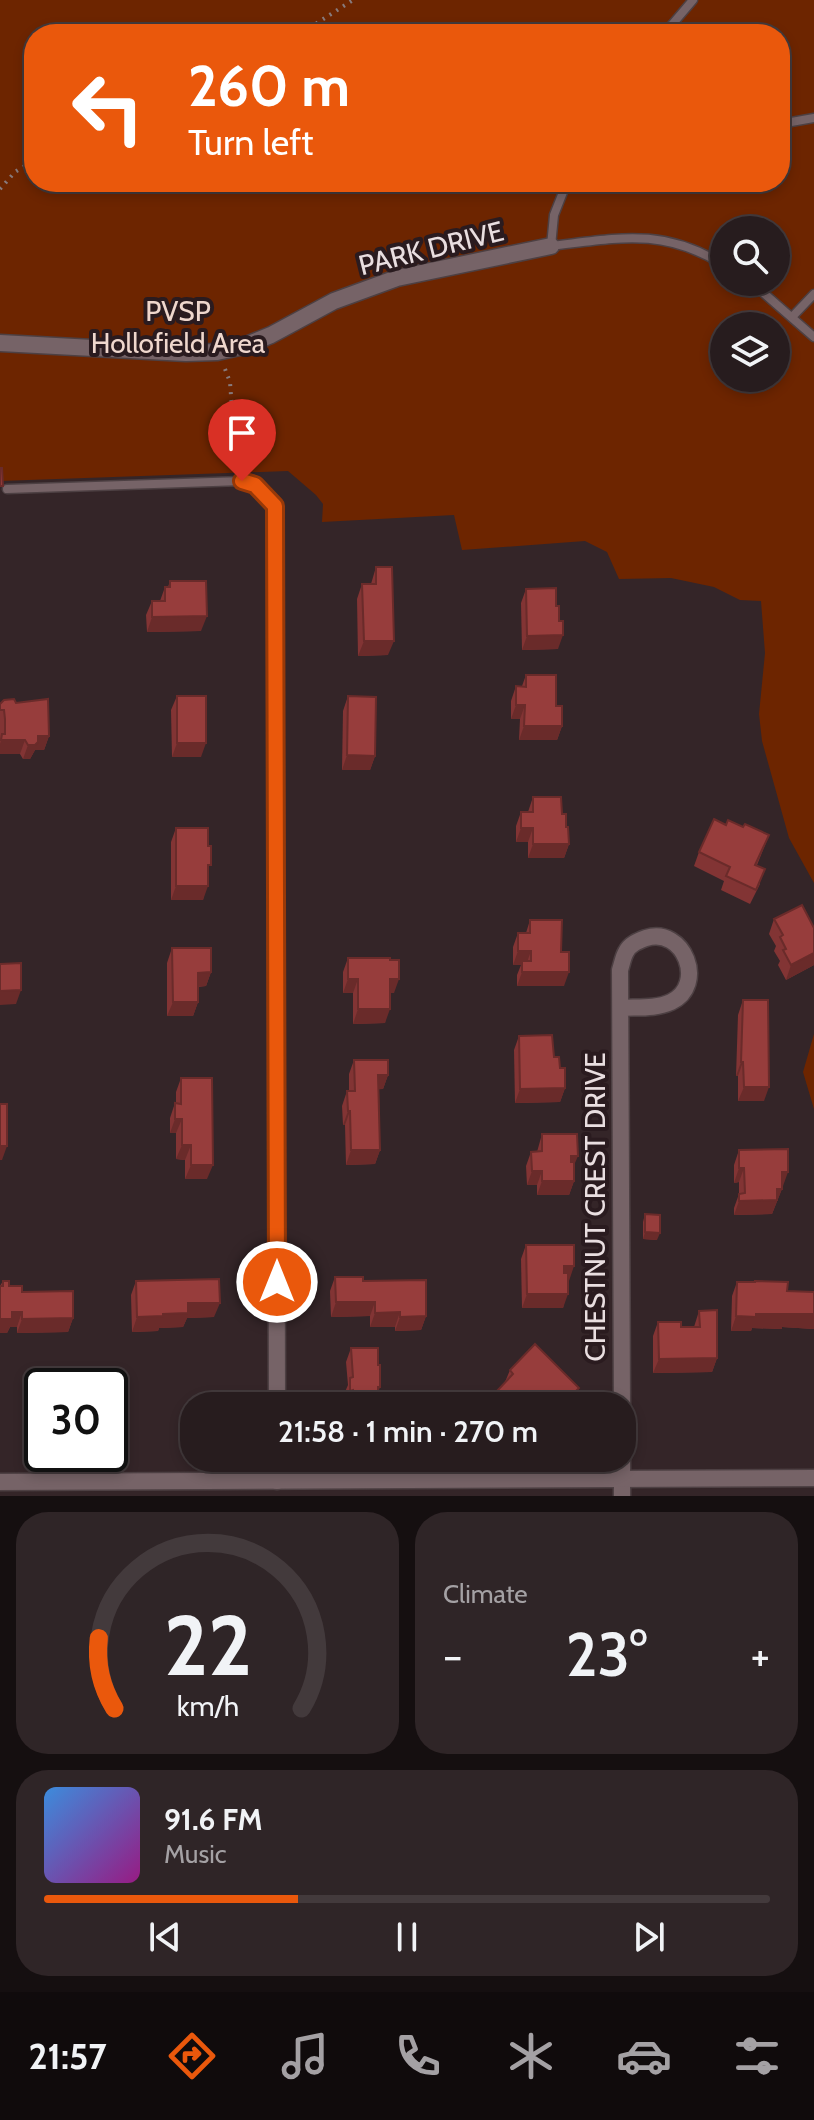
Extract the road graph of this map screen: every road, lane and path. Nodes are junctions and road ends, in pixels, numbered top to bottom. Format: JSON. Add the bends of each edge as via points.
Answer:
{"nodes":[{"id":1,"x":353,"y":0,"type":"edge"},
{"id":2,"x":693,"y":0,"type":"edge"},
{"id":3,"x":316,"y":24,"type":"edge"},
{"id":4,"x":673,"y":24,"type":"edge"},
{"id":5,"x":814,"y":118,"type":"edge"},
{"id":6,"x":790,"y":122,"type":"edge"},
{"id":7,"x":24,"y":166,"type":"edge"},
{"id":8,"x":0,"y":189,"type":"edge"},
{"id":9,"x":563,"y":192,"type":"edge"},
{"id":10,"x":551,"y":246,"type":"junction"},
{"id":11,"x":710,"y":257,"type":"edge"},
{"id":12,"x":814,"y":294,"type":"edge"},
{"id":13,"x":768,"y":296,"type":"edge"},
{"id":14,"x":793,"y":316,"type":"junction"},
{"id":15,"x":814,"y":337,"type":"edge"},
{"id":16,"x":0,"y":343,"type":"edge"},
{"id":17,"x":217,"y":352,"type":"junction"},
{"id":18,"x":253,"y":476,"type":"dead end"},
{"id":19,"x":7,"y":489,"type":"dead end"},
{"id":20,"x":275,"y":506,"type":"joint"},
{"id":21,"x":621,"y":1008,"type":"junction"},
{"id":22,"x":277,"y":1392,"type":"edge"},
{"id":23,"x":622,"y":1392,"type":"edge"},
{"id":24,"x":277,"y":1472,"type":"edge"},
{"id":25,"x":622,"y":1472,"type":"edge"},
{"id":26,"x":622,"y":1478,"type":"junction"},
{"id":27,"x":814,"y":1478,"type":"edge"},
{"id":28,"x":277,"y":1481,"type":"junction"},
{"id":29,"x":0,"y":1482,"type":"edge"},
{"id":30,"x":42,"y":1489,"type":"edge"},
{"id":31,"x":622,"y":1496,"type":"edge"}],
"edges":[{"from":1,"to":3,"type":"path"},
{"from":2,"to":4,"type":"lane"},
{"from":5,"to":6,"type":"lane"},
{"from":7,"to":8,"type":"path"},
{"from":9,"to":10,"type":"lane"},
{"from":10,"to":11,"type":"lane","via":[[632,237],[670,240]]},
{"from":10,"to":17,"type":"street","name":"PARK DRIVE","via":[[397,278],[334,301],[271,335]]},
{"from":12,"to":14,"type":"lane"},
{"from":13,"to":14,"type":"lane"},
{"from":14,"to":15,"type":"lane"},
{"from":16,"to":17,"type":"street","name":"PARK DRIVE"},
{"from":17,"to":18,"type":"path","via":[[230,382],[234,436]]},
{"from":19,"to":20,"type":"lane","via":[[242,481],[255,485]]},
{"from":20,"to":22,"type":"street"},
{"from":21,"to":21,"type":"street","name":"CHESTNUT CREST DRIVE","via":[[620,970],[636,941],[653,936],[671,940],[684,951],[689,980],[681,995],[657,1006]]},
{"from":21,"to":23,"type":"street","name":"CHESTNUT CREST DRIVE"},
{"from":24,"to":28,"type":"street"},
{"from":25,"to":26,"type":"street"},
{"from":26,"to":27,"type":"street"},
{"from":26,"to":28,"type":"street"},
{"from":26,"to":31,"type":"street"},
{"from":28,"to":30,"type":"street"},
{"from":29,"to":30,"type":"street"}]}
